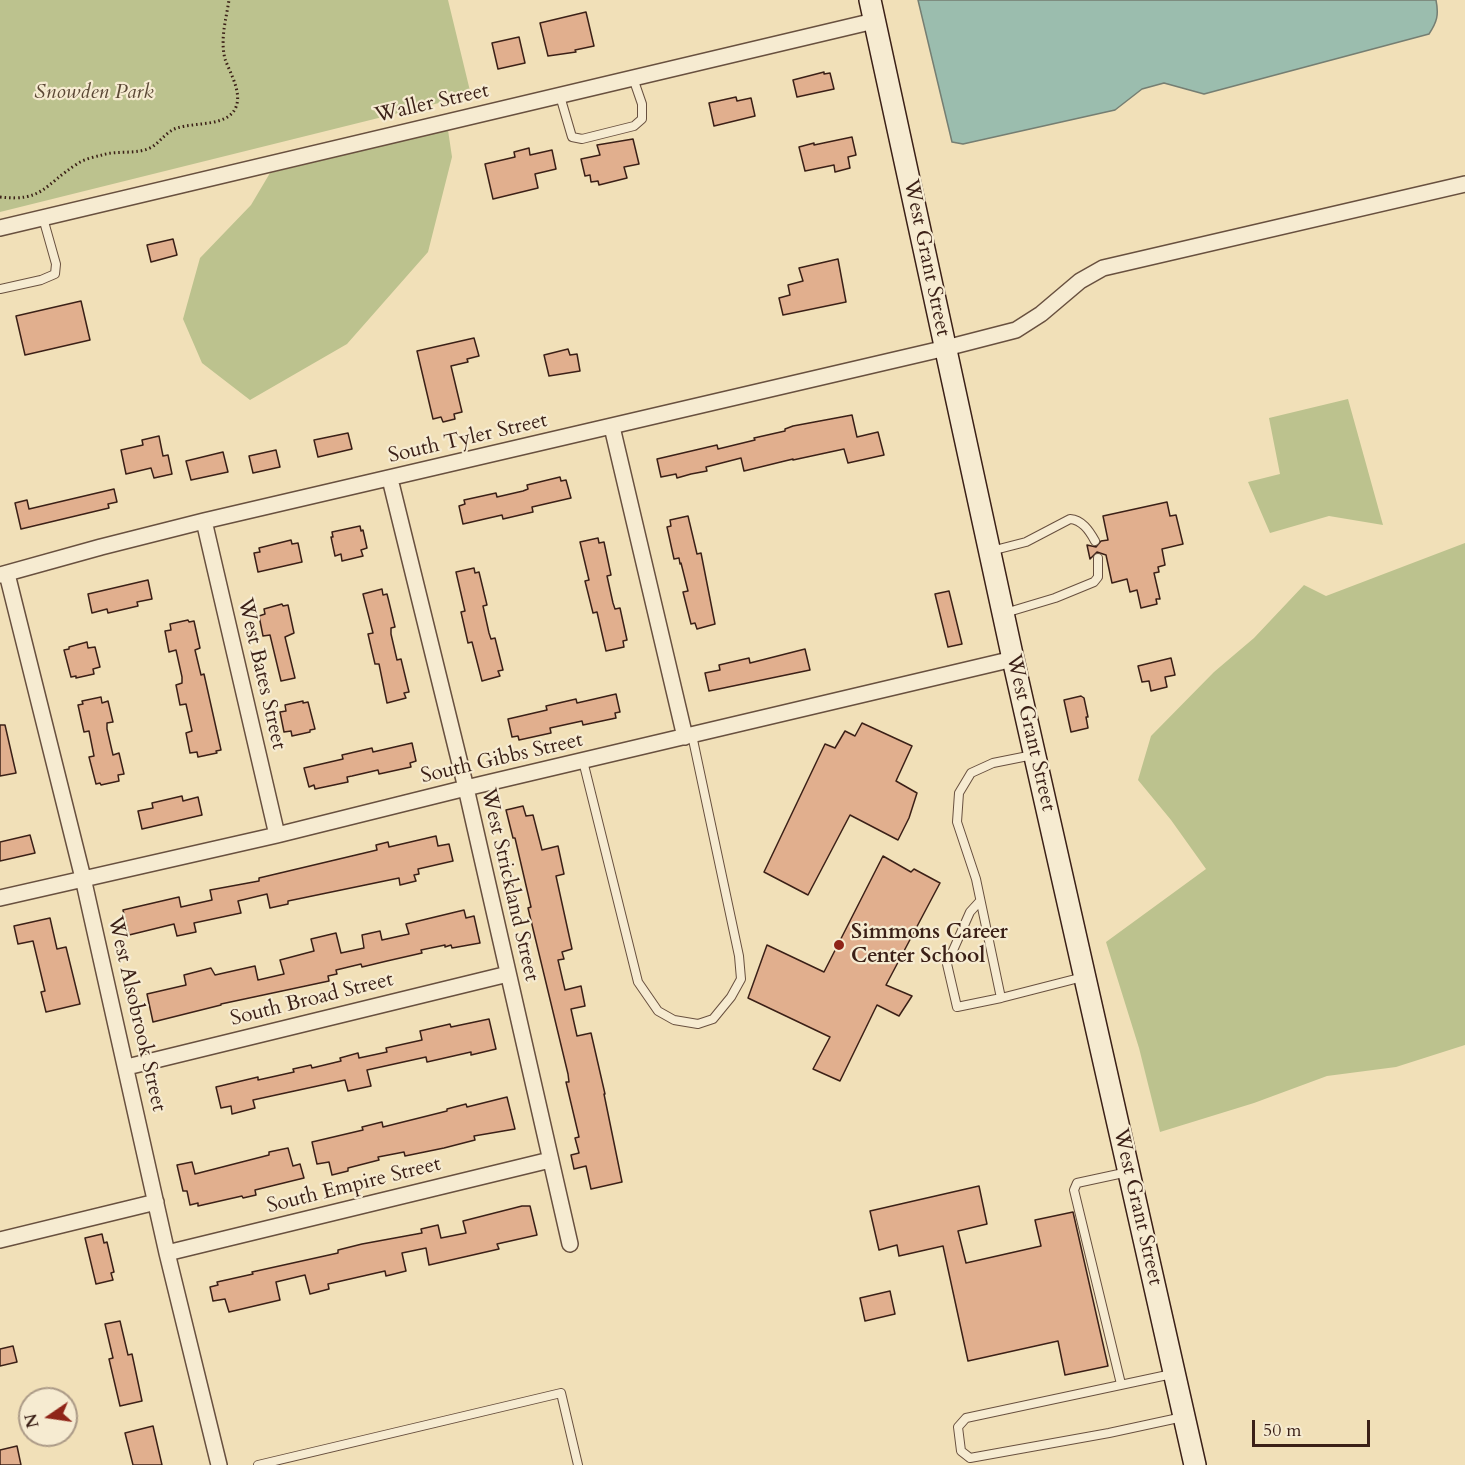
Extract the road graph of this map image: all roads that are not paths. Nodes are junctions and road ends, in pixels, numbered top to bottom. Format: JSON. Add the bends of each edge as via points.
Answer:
{"nodes":[{"id":1,"x":870,"y":0,"type":"edge"},
{"id":2,"x":874,"y":21,"type":"junction"},
{"id":3,"x":633,"y":78,"type":"junction"},
{"id":4,"x":560,"y":96,"type":"junction"},
{"id":5,"x":1465,"y":184,"type":"edge"},
{"id":6,"x":43,"y":218,"type":"junction"},
{"id":7,"x":0,"y":228,"type":"edge"},
{"id":8,"x":0,"y":289,"type":"edge"},
{"id":9,"x":946,"y":348,"type":"junction"},
{"id":10,"x":612,"y":427,"type":"junction"},
{"id":11,"x":390,"y":479,"type":"junction"},
{"id":12,"x":204,"y":521,"type":"junction"},
{"id":13,"x":1095,"y":541,"type":"dead end"},
{"id":14,"x":990,"y":551,"type":"junction"},
{"id":15,"x":1098,"y":558,"type":"dead end"},
{"id":16,"x":4,"y":574,"type":"edge"},
{"id":17,"x":1003,"y":613,"type":"junction"},
{"id":18,"x":1013,"y":659,"type":"junction"},
{"id":19,"x":688,"y":736,"type":"junction"},
{"id":20,"x":1035,"y":754,"type":"junction"},
{"id":21,"x":583,"y":761,"type":"junction"},
{"id":22,"x":466,"y":788,"type":"junction"},
{"id":23,"x":277,"y":835,"type":"junction"},
{"id":24,"x":83,"y":878,"type":"junction"},
{"id":25,"x":0,"y":898,"type":"edge"},
{"id":26,"x":980,"y":901,"type":"junction"},
{"id":27,"x":508,"y":974,"type":"junction"},
{"id":28,"x":1085,"y":976,"type":"junction"},
{"id":29,"x":1001,"y":998,"type":"junction"},
{"id":30,"x":127,"y":1067,"type":"junction"},
{"id":31,"x":550,"y":1160,"type":"junction"},
{"id":32,"x":1129,"y":1172,"type":"junction"},
{"id":33,"x":156,"y":1202,"type":"junction"},
{"id":34,"x":0,"y":1240,"type":"edge"},
{"id":35,"x":570,"y":1244,"type":"dead end"},
{"id":36,"x":167,"y":1253,"type":"junction"},
{"id":37,"x":1174,"y":1374,"type":"junction"},
{"id":38,"x":1121,"y":1384,"type":"junction"},
{"id":39,"x":1184,"y":1417,"type":"junction"},
{"id":40,"x":219,"y":1465,"type":"edge"},
{"id":41,"x":258,"y":1465,"type":"edge"},
{"id":42,"x":578,"y":1465,"type":"edge"},
{"id":43,"x":1195,"y":1465,"type":"edge"}],
"edges":[{"from":1,"to":2,"type":"street","name":"West Grant Street"},
{"from":2,"to":3,"type":"street","name":"Waller Street"},
{"from":2,"to":9,"type":"street","name":"West Grant Street"},
{"from":3,"to":4,"type":"street","name":"Waller Street"},
{"from":3,"to":4,"type":"lane","via":[[642,104],[642,119],[634,126],[582,139],[572,136]]},
{"from":4,"to":6,"type":"street","name":"Waller Street"},
{"from":5,"to":9,"type":"street","name":"South Tyler Street","via":[[1103,268],[1080,280],[1016,330]]},
{"from":6,"to":7,"type":"street","name":"Waller Street"},
{"from":6,"to":8,"type":"lane","via":[[56,264],[55,274]]},
{"from":9,"to":10,"type":"street","name":"South Tyler Street"},
{"from":9,"to":14,"type":"street","name":"West Grant Street"},
{"from":10,"to":11,"type":"street","name":"South Tyler Street"},
{"from":10,"to":19,"type":"street"},
{"from":11,"to":12,"type":"street","name":"South Tyler Street"},
{"from":11,"to":22,"type":"street","name":"West Strickland Street"},
{"from":12,"to":16,"type":"street","name":"South Tyler Street"},
{"from":12,"to":23,"type":"street","name":"West Bates Street"},
{"from":13,"to":14,"type":"lane","via":[[1085,526],[1070,519],[1026,542]]},
{"from":14,"to":17,"type":"street","name":"West Grant Street"},
{"from":15,"to":17,"type":"lane","via":[[1098,578],[1094,582]]},
{"from":16,"to":24,"type":"street","name":"West Alsobrook Street"},
{"from":17,"to":18,"type":"street","name":"West Grant Street"},
{"from":18,"to":19,"type":"street","name":"South Gibbs Street"},
{"from":18,"to":20,"type":"street","name":"West Grant Street"},
{"from":19,"to":21,"type":"street","name":"South Gibbs Street"},
{"from":19,"to":21,"type":"lane","via":[[740,956],[741,979],[713,1019],[698,1024],[674,1020],[658,1011],[638,982]]},
{"from":20,"to":26,"type":"lane","via":[[993,763],[971,773],[959,793],[957,822]]},
{"from":20,"to":28,"type":"street","name":"West Grant Street"},
{"from":21,"to":22,"type":"street","name":"South Gibbs Street"},
{"from":22,"to":23,"type":"street","name":"South Gibbs Street"},
{"from":22,"to":27,"type":"street","name":"West Strickland Street"},
{"from":23,"to":24,"type":"street","name":"South Gibbs Street"},
{"from":24,"to":25,"type":"street","name":"South Gibbs Street"},
{"from":24,"to":30,"type":"street","name":"West Alsobrook Street"},
{"from":26,"to":29,"type":"lane"},
{"from":26,"to":29,"type":"lane","via":[[970,912],[947,964],[957,1007]]},
{"from":27,"to":30,"type":"street","name":"South Broad Street"},
{"from":27,"to":31,"type":"street","name":"West Strickland Street"},
{"from":28,"to":29,"type":"lane"},
{"from":28,"to":32,"type":"street","name":"West Grant Street"},
{"from":30,"to":33,"type":"street","name":"West Alsobrook Street"},
{"from":31,"to":35,"type":"street"},
{"from":31,"to":36,"type":"street","name":"South Empire Street"},
{"from":32,"to":37,"type":"street","name":"West Grant Street"},
{"from":32,"to":38,"type":"lane","via":[[1077,1183],[1074,1190]]},
{"from":33,"to":34,"type":"street"},
{"from":33,"to":36,"type":"street","name":"West Alsobrook Street"},
{"from":36,"to":40,"type":"street","name":"West Alsobrook Street"},
{"from":37,"to":38,"type":"lane"},
{"from":37,"to":39,"type":"street","name":"West Grant Street"},
{"from":38,"to":39,"type":"lane","via":[[966,1418],[958,1427],[962,1451],[970,1458]]},
{"from":39,"to":43,"type":"street","name":"West Grant Street"},
{"from":41,"to":42,"type":"lane","via":[[561,1393]]}]}
